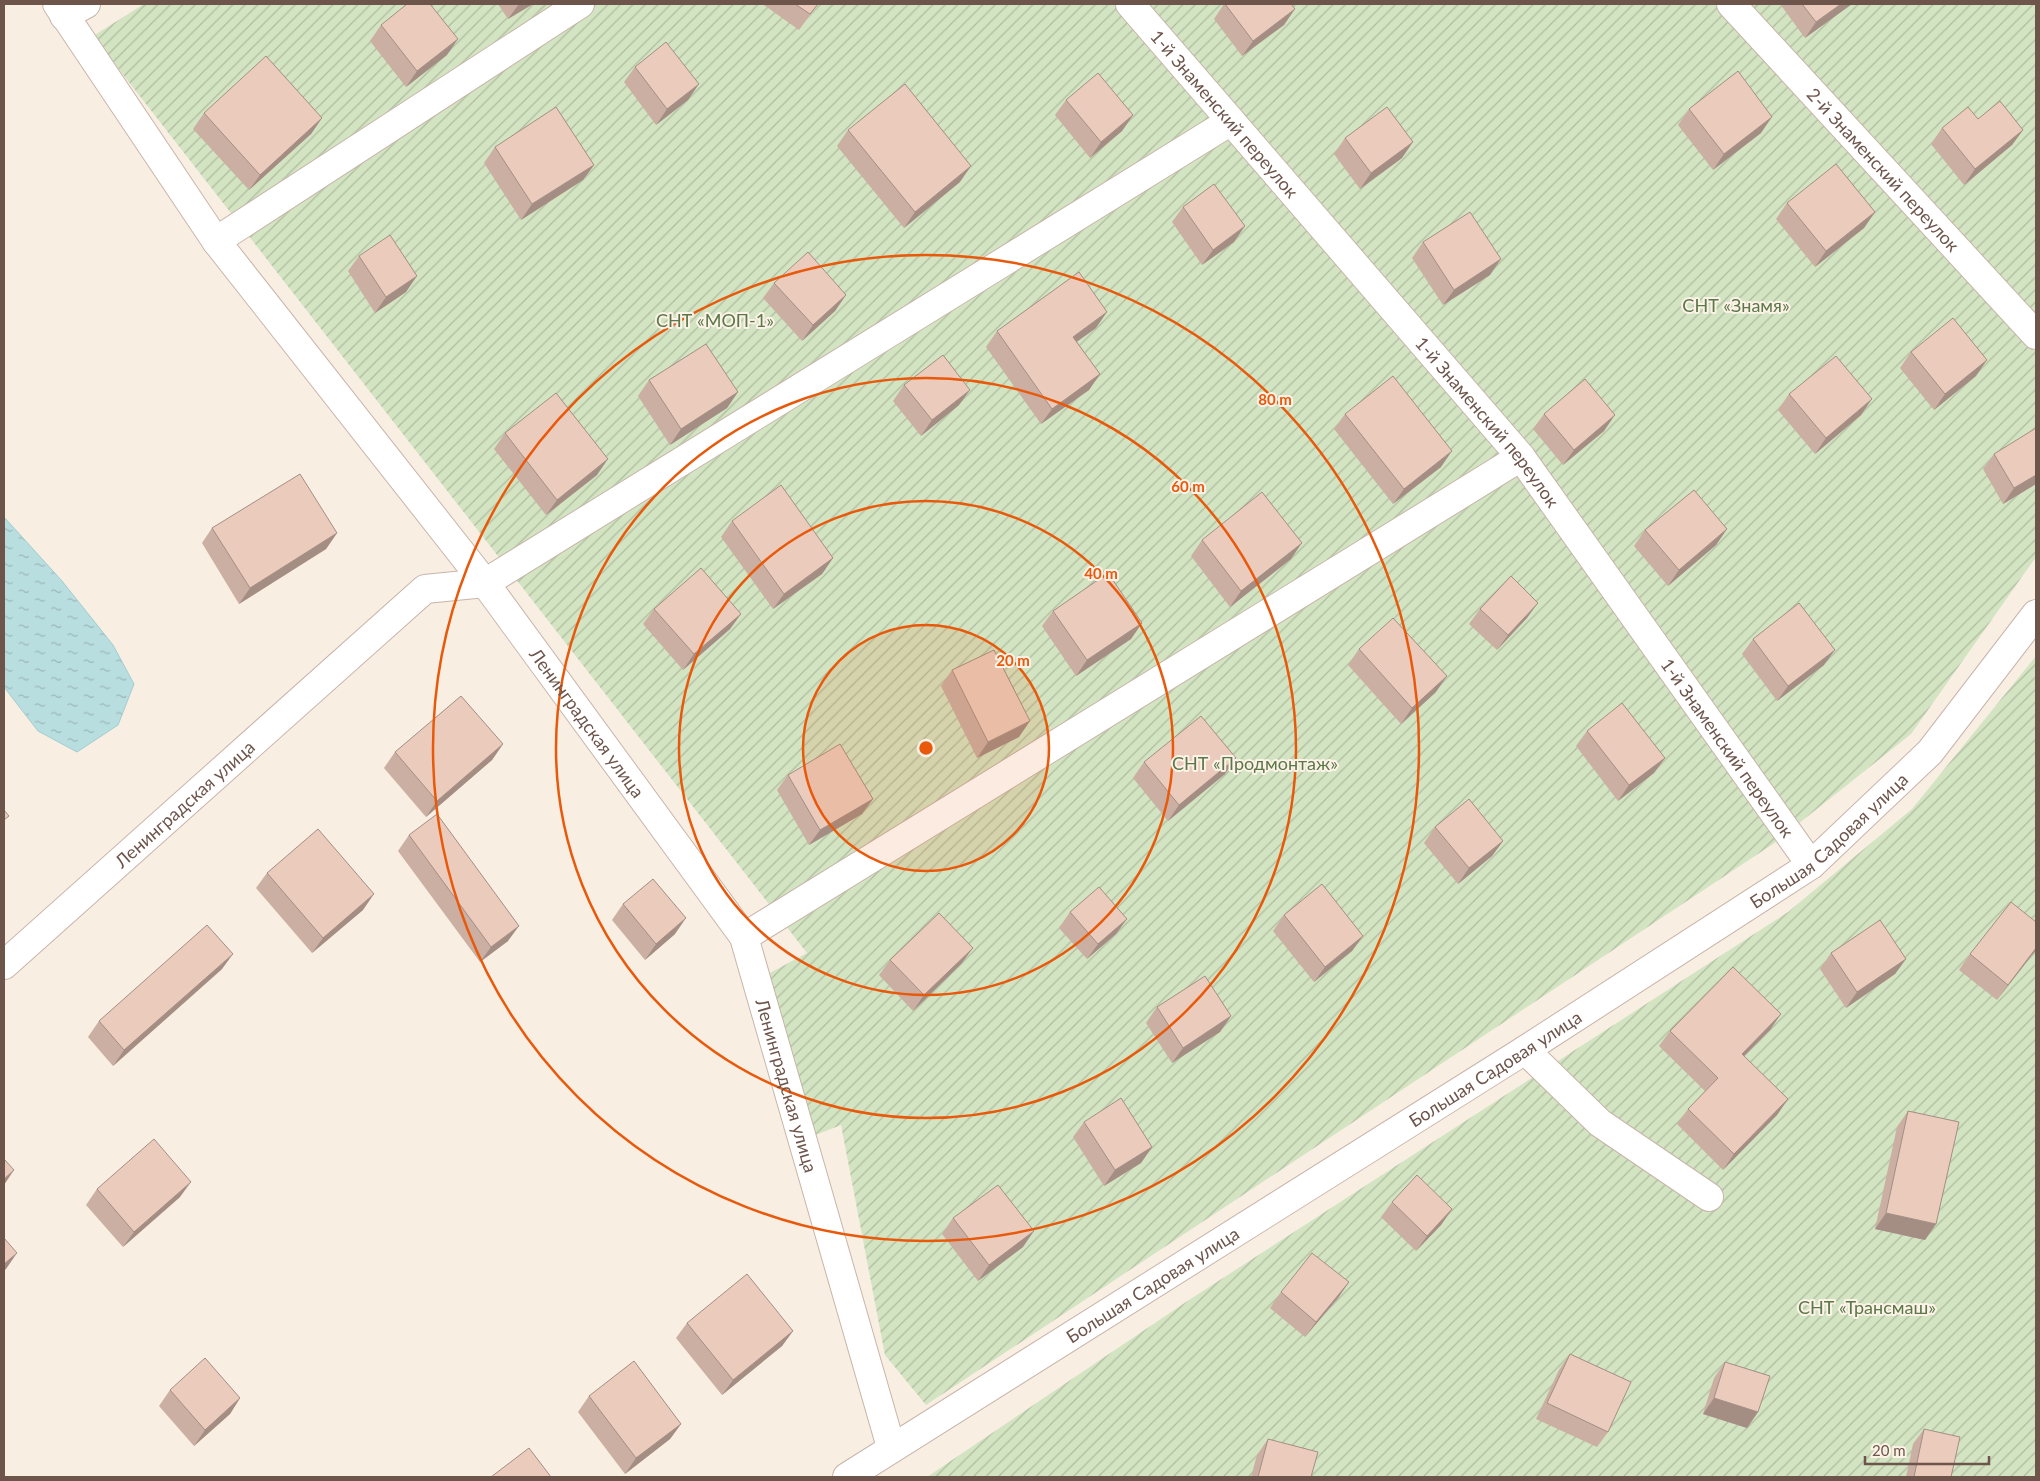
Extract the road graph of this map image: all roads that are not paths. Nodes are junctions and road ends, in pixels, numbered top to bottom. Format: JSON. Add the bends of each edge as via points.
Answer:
{"nodes":[{"id":1,"x":580,"y":4,"type":"edge"},
{"id":2,"x":1130,"y":4,"type":"edge"},
{"id":3,"x":1731,"y":4,"type":"edge"},
{"id":4,"x":69,"y":8,"type":"edge"},
{"id":5,"x":1231,"y":121,"type":"junction"},
{"id":6,"x":216,"y":241,"type":"junction"},
{"id":7,"x":2036,"y":335,"type":"edge"},
{"id":8,"x":1521,"y":457,"type":"junction"},
{"id":9,"x":485,"y":583,"type":"junction"},
{"id":10,"x":2036,"y":614,"type":"edge"},
{"id":11,"x":1811,"y":865,"type":"junction"},
{"id":12,"x":744,"y":937,"type":"junction"},
{"id":13,"x":4,"y":965,"type":"edge"},
{"id":14,"x":1525,"y":1050,"type":"junction"},
{"id":15,"x":1709,"y":1197,"type":"dead end"},
{"id":16,"x":891,"y":1447,"type":"junction"},
{"id":17,"x":847,"y":1477,"type":"edge"}],
"edges":[{"from":1,"to":6,"type":"street"},
{"from":2,"to":5,"type":"street","name":"1-й Знаменский переулок"},
{"from":3,"to":7,"type":"street","name":"2-й Знаменский переулок"},
{"from":4,"to":6,"type":"street"},
{"from":5,"to":8,"type":"street","name":"1-й Знаменский переулок"},
{"from":5,"to":9,"type":"street"},
{"from":6,"to":9,"type":"street"},
{"from":8,"to":11,"type":"street","name":"1-й Знаменский переулок"},
{"from":8,"to":12,"type":"street"},
{"from":9,"to":12,"type":"street","name":"Ленинградская улица"},
{"from":9,"to":13,"type":"street","name":"Ленинградская улица","via":[[425,589]]},
{"from":10,"to":11,"type":"street","name":"Большая Садовая улица","via":[[1930,752]]},
{"from":11,"to":14,"type":"street","name":"Большая Садовая улица"},
{"from":12,"to":16,"type":"street","name":"Ленинградская улица"},
{"from":14,"to":15,"type":"street","via":[[1600,1123]]},
{"from":14,"to":16,"type":"street","name":"Большая Садовая улица"},
{"from":16,"to":17,"type":"street","name":"Большая Садовая улица"}]}
